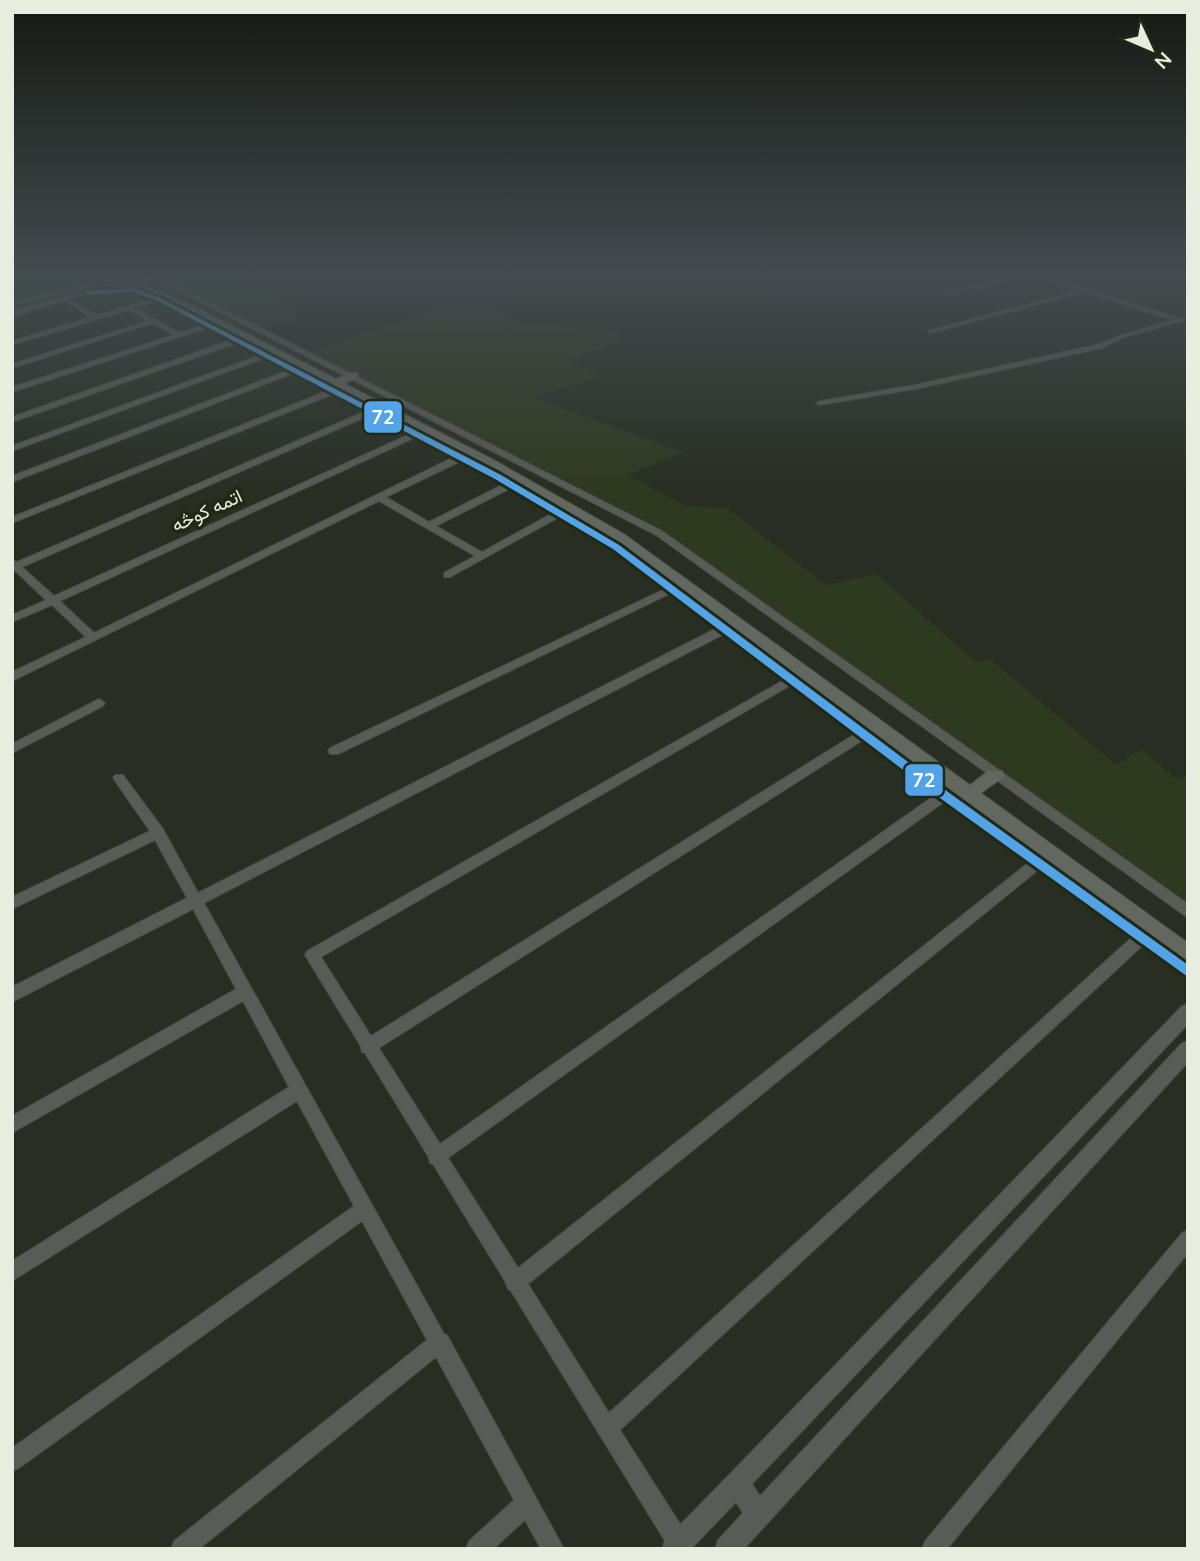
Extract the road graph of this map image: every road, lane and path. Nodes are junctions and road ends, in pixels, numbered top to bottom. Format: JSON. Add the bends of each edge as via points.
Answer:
{"nodes":[{"id":1,"x":79,"y":345,"type":"edge"},
{"id":2,"x":149,"y":345,"type":"edge"},
{"id":3,"x":224,"y":345,"type":"edge"},
{"id":4,"x":247,"y":345,"type":"edge"},
{"id":5,"x":263,"y":345,"type":"edge"},
{"id":6,"x":269,"y":345,"type":"edge"},
{"id":7,"x":1104,"y":345,"type":"edge"},
{"id":8,"x":267,"y":355,"type":"junction"},
{"id":9,"x":308,"y":364,"type":"junction"},
{"id":10,"x":12,"y":366,"type":"edge"},
{"id":11,"x":343,"y":382,"type":"junction"},
{"id":12,"x":12,"y":390,"type":"edge"},
{"id":13,"x":820,"y":403,"type":"dead end"},
{"id":14,"x":372,"y":411,"type":"junction"},
{"id":15,"x":12,"y":419,"type":"edge"},
{"id":16,"x":419,"y":422,"type":"junction"},
{"id":17,"x":12,"y":449,"type":"edge"},
{"id":18,"x":460,"y":458,"type":"junction"},
{"id":19,"x":12,"y":479,"type":"edge"},
{"id":20,"x":510,"y":485,"type":"junction"},
{"id":21,"x":379,"y":497,"type":"junction"},
{"id":22,"x":581,"y":498,"type":"junction"},
{"id":23,"x":560,"y":513,"type":"junction"},
{"id":24,"x":12,"y":520,"type":"edge"},
{"id":25,"x":428,"y":526,"type":"junction"},
{"id":26,"x":481,"y":555,"type":"junction"},
{"id":27,"x":14,"y":565,"type":"edge"},
{"id":28,"x":447,"y":575,"type":"dead end"},
{"id":29,"x":672,"y":589,"type":"junction"},
{"id":30,"x":54,"y":600,"type":"junction"},
{"id":31,"x":12,"y":620,"type":"edge"},
{"id":32,"x":726,"y":628,"type":"junction"},
{"id":33,"x":93,"y":638,"type":"junction"},
{"id":34,"x":12,"y":677,"type":"edge"},
{"id":35,"x":792,"y":680,"type":"junction"},
{"id":36,"x":99,"y":703,"type":"dead end"},
{"id":37,"x":864,"y":734,"type":"junction"},
{"id":38,"x":12,"y":749,"type":"edge"},
{"id":39,"x":334,"y":751,"type":"dead end"},
{"id":40,"x":995,"y":776,"type":"junction"},
{"id":41,"x":119,"y":778,"type":"dead end"},
{"id":42,"x":978,"y":787,"type":"junction"},
{"id":43,"x":944,"y":795,"type":"junction"},
{"id":44,"x":158,"y":833,"type":"junction"},
{"id":45,"x":1037,"y":863,"type":"junction"},
{"id":46,"x":195,"y":901,"type":"junction"},
{"id":47,"x":12,"y":903,"type":"edge"},
{"id":48,"x":1188,"y":912,"type":"edge"},
{"id":49,"x":1141,"y":938,"type":"junction"},
{"id":50,"x":1188,"y":940,"type":"edge"},
{"id":51,"x":1188,"y":956,"type":"edge"},
{"id":52,"x":1188,"y":972,"type":"edge"},
{"id":53,"x":245,"y":992,"type":"junction"},
{"id":54,"x":12,"y":995,"type":"edge"},
{"id":55,"x":1188,"y":1012,"type":"edge"},
{"id":56,"x":367,"y":1046,"type":"junction"},
{"id":57,"x":1188,"y":1049,"type":"edge"},
{"id":58,"x":299,"y":1090,"type":"junction"},
{"id":59,"x":12,"y":1125,"type":"edge"},
{"id":60,"x":436,"y":1157,"type":"junction"},
{"id":61,"x":366,"y":1208,"type":"junction"},
{"id":62,"x":1188,"y":1239,"type":"edge"},
{"id":63,"x":12,"y":1272,"type":"edge"},
{"id":64,"x":514,"y":1283,"type":"junction"},
{"id":65,"x":440,"y":1342,"type":"junction"},
{"id":66,"x":607,"y":1429,"type":"junction"},
{"id":67,"x":12,"y":1461,"type":"edge"},
{"id":68,"x":737,"y":1483,"type":"junction"},
{"id":69,"x":527,"y":1503,"type":"junction"},
{"id":70,"x":759,"y":1515,"type":"junction"},
{"id":71,"x":677,"y":1546,"type":"edge"},
{"id":72,"x":182,"y":1549,"type":"edge"},
{"id":73,"x":477,"y":1549,"type":"edge"},
{"id":74,"x":553,"y":1549,"type":"edge"},
{"id":75,"x":728,"y":1549,"type":"edge"},
{"id":76,"x":933,"y":1549,"type":"edge"}],
"edges":[{"from":1,"to":10,"type":"street"},
{"from":2,"to":12,"type":"street"},
{"from":3,"to":15,"type":"street"},
{"from":4,"to":8,"type":"street"},
{"from":5,"to":51,"type":"highway","via":[[542,491],[619,537]]},
{"from":6,"to":9,"type":"highway"},
{"from":7,"to":13,"type":"street"},
{"from":8,"to":9,"type":"street"},
{"from":8,"to":17,"type":"street"},
{"from":9,"to":11,"type":"highway"},
{"from":9,"to":19,"type":"street"},
{"from":11,"to":14,"type":"street"},
{"from":11,"to":16,"type":"highway"},
{"from":11,"to":24,"type":"street"},
{"from":14,"to":16,"type":"street"},
{"from":14,"to":27,"type":"street"},
{"from":16,"to":18,"type":"street"},
{"from":16,"to":22,"type":"highway"},
{"from":16,"to":30,"type":"street","name":"اتمه کوڅه"},
{"from":18,"to":20,"type":"street"},
{"from":18,"to":21,"type":"street"},
{"from":20,"to":23,"type":"street"},
{"from":20,"to":25,"type":"street"},
{"from":21,"to":25,"type":"street"},
{"from":21,"to":33,"type":"street"},
{"from":22,"to":40,"type":"street","via":[[659,533]]},
{"from":22,"to":42,"type":"highway"},
{"from":23,"to":26,"type":"street"},
{"from":23,"to":29,"type":"street"},
{"from":25,"to":26,"type":"street"},
{"from":26,"to":28,"type":"street"},
{"from":27,"to":30,"type":"street"},
{"from":29,"to":32,"type":"street"},
{"from":29,"to":39,"type":"street"},
{"from":30,"to":31,"type":"street","name":"اتمه کوڅه"},
{"from":30,"to":33,"type":"street"},
{"from":32,"to":35,"type":"street"},
{"from":32,"to":46,"type":"street"},
{"from":33,"to":34,"type":"street"},
{"from":35,"to":37,"type":"street"},
{"from":35,"to":56,"type":"street","via":[[312,955]]},
{"from":36,"to":38,"type":"street"},
{"from":37,"to":43,"type":"street"},
{"from":37,"to":56,"type":"street"},
{"from":40,"to":42,"type":"highway"},
{"from":40,"to":48,"type":"street"},
{"from":41,"to":44,"type":"street"},
{"from":42,"to":50,"type":"highway"},
{"from":43,"to":45,"type":"street"},
{"from":43,"to":60,"type":"street"},
{"from":44,"to":46,"type":"street"},
{"from":44,"to":47,"type":"street"},
{"from":45,"to":49,"type":"street"},
{"from":45,"to":64,"type":"street"},
{"from":46,"to":53,"type":"street"},
{"from":46,"to":54,"type":"street"},
{"from":49,"to":52,"type":"street"},
{"from":49,"to":66,"type":"street"},
{"from":53,"to":58,"type":"street"},
{"from":53,"to":59,"type":"street"},
{"from":55,"to":68,"type":"street"},
{"from":56,"to":60,"type":"street"},
{"from":57,"to":70,"type":"street"},
{"from":58,"to":61,"type":"street"},
{"from":58,"to":63,"type":"street"},
{"from":60,"to":64,"type":"street"},
{"from":61,"to":65,"type":"street"},
{"from":61,"to":67,"type":"street"},
{"from":62,"to":76,"type":"street"},
{"from":64,"to":66,"type":"street"},
{"from":65,"to":69,"type":"street"},
{"from":65,"to":72,"type":"street"},
{"from":66,"to":71,"type":"street"},
{"from":68,"to":70,"type":"street"},
{"from":68,"to":71,"type":"street"},
{"from":69,"to":73,"type":"street"},
{"from":69,"to":74,"type":"street"},
{"from":70,"to":75,"type":"street"}]}
